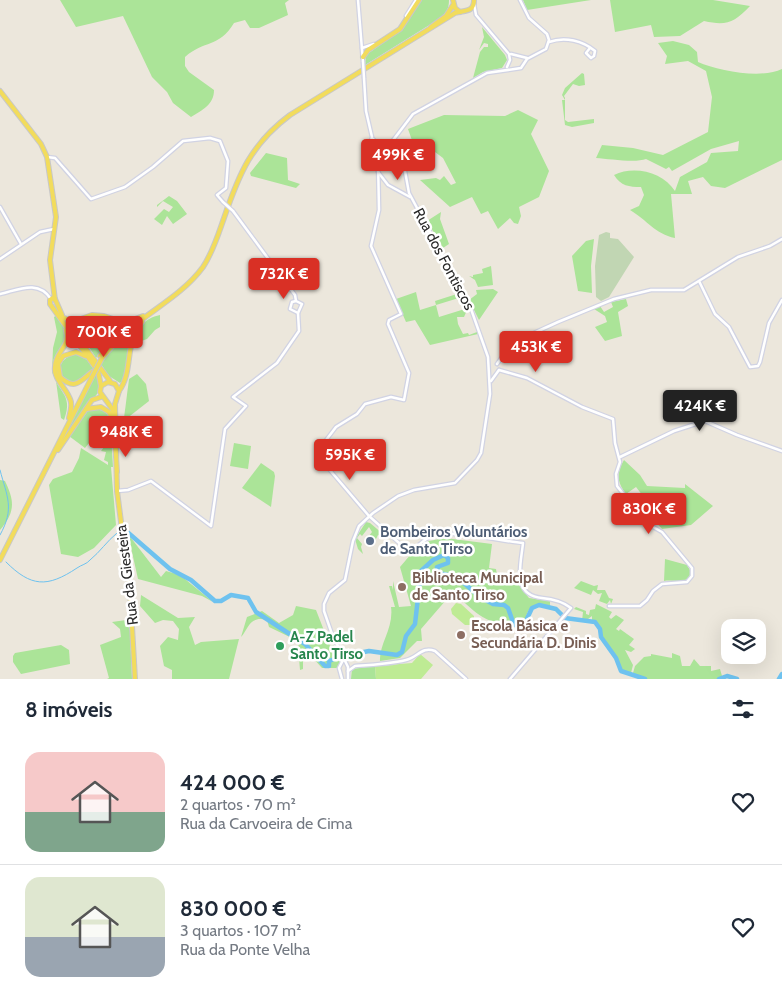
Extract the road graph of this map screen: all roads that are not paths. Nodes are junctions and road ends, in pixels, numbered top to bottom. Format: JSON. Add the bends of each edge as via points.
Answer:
{"nodes":[{"id":1,"x":358,"y":0,"type":"edge"},
{"id":2,"x":417,"y":0,"type":"edge"},
{"id":3,"x":520,"y":0,"type":"edge"},
{"id":4,"x":453,"y":2,"type":"edge"},
{"id":5,"x":474,"y":2,"type":"edge"},
{"id":6,"x":460,"y":12,"type":"junction"},
{"id":7,"x":466,"y":12,"type":"junction"},
{"id":8,"x":476,"y":16,"type":"junction"},
{"id":9,"x":361,"y":40,"type":"junction"},
{"id":10,"x":549,"y":42,"type":"junction"},
{"id":11,"x":362,"y":48,"type":"junction"},
{"id":12,"x":368,"y":48,"type":"junction"},
{"id":13,"x":400,"y":48,"type":"junction"},
{"id":14,"x":590,"y":48,"type":"dead end"},
{"id":15,"x":509,"y":54,"type":"junction"},
{"id":16,"x":516,"y":55,"type":"junction"},
{"id":17,"x":521,"y":56,"type":"junction"},
{"id":18,"x":362,"y":57,"type":"junction"},
{"id":19,"x":528,"y":58,"type":"junction"},
{"id":20,"x":510,"y":61,"type":"junction"},
{"id":21,"x":524,"y":64,"type":"junction"},
{"id":22,"x":514,"y":68,"type":"junction"},
{"id":23,"x":506,"y":69,"type":"junction"},
{"id":24,"x":0,"y":92,"type":"edge"},
{"id":25,"x":372,"y":137,"type":"junction"},
{"id":26,"x":392,"y":141,"type":"junction"},
{"id":27,"x":389,"y":144,"type":"junction"},
{"id":28,"x":379,"y":145,"type":"junction"},
{"id":29,"x":370,"y":146,"type":"junction"},
{"id":30,"x":381,"y":155,"type":"junction"},
{"id":31,"x":47,"y":157,"type":"junction"},
{"id":32,"x":372,"y":158,"type":"junction"},
{"id":33,"x":377,"y":164,"type":"junction"},
{"id":34,"x":378,"y":170,"type":"junction"},
{"id":35,"x":410,"y":198,"type":"junction"},
{"id":36,"x":0,"y":207,"type":"edge"},
{"id":37,"x":54,"y":228,"type":"junction"},
{"id":38,"x":782,"y":239,"type":"edge"},
{"id":39,"x":21,"y":244,"type":"junction"},
{"id":40,"x":0,"y":259,"type":"edge"},
{"id":41,"x":699,"y":281,"type":"junction"},
{"id":42,"x":0,"y":294,"type":"edge"},
{"id":43,"x":53,"y":299,"type":"junction"},
{"id":44,"x":782,"y":300,"type":"edge"},
{"id":45,"x":168,"y":301,"type":"junction"},
{"id":46,"x":296,"y":301,"type":"junction"},
{"id":47,"x":59,"y":312,"type":"junction"},
{"id":48,"x":298,"y":313,"type":"junction"},
{"id":49,"x":149,"y":315,"type":"junction"},
{"id":50,"x":143,"y":316,"type":"junction"},
{"id":51,"x":62,"y":317,"type":"junction"},
{"id":52,"x":65,"y":325,"type":"junction"},
{"id":53,"x":84,"y":346,"type":"junction"},
{"id":54,"x":106,"y":349,"type":"junction"},
{"id":55,"x":488,"y":357,"type":"junction"},
{"id":56,"x":101,"y":358,"type":"junction"},
{"id":57,"x":92,"y":363,"type":"junction"},
{"id":58,"x":495,"y":364,"type":"junction"},
{"id":59,"x":489,"y":367,"type":"junction"},
{"id":60,"x":498,"y":371,"type":"junction"},
{"id":61,"x":92,"y":372,"type":"junction"},
{"id":62,"x":491,"y":373,"type":"junction"},
{"id":63,"x":110,"y":382,"type":"junction"},
{"id":64,"x":491,"y":382,"type":"junction"},
{"id":65,"x":101,"y":386,"type":"junction"},
{"id":66,"x":119,"y":391,"type":"junction"},
{"id":67,"x":101,"y":397,"type":"junction"},
{"id":68,"x":115,"y":399,"type":"junction"},
{"id":69,"x":106,"y":401,"type":"junction"},
{"id":70,"x":86,"y":409,"type":"junction"},
{"id":71,"x":69,"y":418,"type":"junction"},
{"id":72,"x":115,"y":439,"type":"junction"},
{"id":73,"x":782,"y":451,"type":"edge"},
{"id":74,"x":620,"y":457,"type":"junction"},
{"id":75,"x":50,"y":462,"type":"junction"},
{"id":76,"x":117,"y":472,"type":"junction"},
{"id":77,"x":37,"y":486,"type":"junction"},
{"id":78,"x":117,"y":491,"type":"junction"},
{"id":79,"x":369,"y":516,"type":"junction"},
{"id":80,"x":0,"y":560,"type":"edge"},
{"id":81,"x":609,"y":606,"type":"dead end"},
{"id":82,"x":343,"y":660,"type":"junction"},
{"id":83,"x":347,"y":665,"type":"junction"},
{"id":84,"x":341,"y":666,"type":"junction"},
{"id":85,"x":355,"y":666,"type":"junction"},
{"id":86,"x":348,"y":671,"type":"junction"},
{"id":87,"x":136,"y":679,"type":"edge"},
{"id":88,"x":342,"y":679,"type":"edge"},
{"id":89,"x":348,"y":679,"type":"edge"},
{"id":90,"x":466,"y":679,"type":"edge"},
{"id":91,"x":510,"y":679,"type":"edge"}],
"edges":[{"from":1,"to":9,"type":"street"},
{"from":2,"to":12,"type":"main road","via":[[400,29]]},
{"from":3,"to":10,"type":"street","via":[[529,18],[547,34]]},
{"from":4,"to":6,"type":"main road"},
{"from":4,"to":13,"type":"main road","via":[[444,18]]},
{"from":5,"to":7,"type":"main road"},
{"from":5,"to":8,"type":"street"},
{"from":6,"to":7,"type":"main road"},
{"from":6,"to":13,"type":"main road"},
{"from":7,"to":8,"type":"street"},
{"from":8,"to":15,"type":"street"},
{"from":9,"to":11,"type":"street"},
{"from":9,"to":12,"type":"street"},
{"from":10,"to":14,"type":"street","via":[[568,39]]},
{"from":10,"to":19,"type":"street","via":[[546,49]]},
{"from":11,"to":12,"type":"main road"},
{"from":11,"to":18,"type":"street"},
{"from":12,"to":18,"type":"main road"},
{"from":13,"to":45,"type":"main road","via":[[265,135],[243,166],[212,251],[198,274]]},
{"from":15,"to":16,"type":"street"},
{"from":15,"to":20,"type":"street"},
{"from":16,"to":17,"type":"street"},
{"from":16,"to":20,"type":"street"},
{"from":17,"to":19,"type":"street"},
{"from":17,"to":21,"type":"street"},
{"from":18,"to":25,"type":"street","bridge":true,"via":[[366,111]]},
{"from":19,"to":21,"type":"street"},
{"from":20,"to":22,"type":"street"},
{"from":20,"to":23,"type":"street"},
{"from":21,"to":22,"type":"street","via":[[519,69]]},
{"from":22,"to":23,"type":"street"},
{"from":23,"to":26,"type":"street","via":[[487,73],[413,114]]},
{"from":24,"to":31,"type":"main road"},
{"from":25,"to":28,"type":"street"},
{"from":25,"to":29,"type":"street"},
{"from":26,"to":27,"type":"street"},
{"from":26,"to":35,"type":"street","name":"Rua dos Fontiscos","via":[[398,142],[401,148]]},
{"from":27,"to":28,"type":"street"},
{"from":27,"to":30,"type":"street"},
{"from":28,"to":29,"type":"street"},
{"from":28,"to":30,"type":"street"},
{"from":29,"to":32,"type":"street","via":[[368,153]]},
{"from":30,"to":32,"type":"street"},
{"from":30,"to":33,"type":"street"},
{"from":31,"to":37,"type":"main road","via":[[56,206]]},
{"from":31,"to":46,"type":"street","bridge":true,"via":[[55,158],[91,199],[125,187],[183,141],[210,138],[220,141],[228,161],[226,188],[217,195],[233,211],[295,295]]},
{"from":32,"to":33,"type":"street"},
{"from":33,"to":34,"type":"street"},
{"from":34,"to":35,"type":"street","via":[[388,185]]},
{"from":34,"to":79,"type":"street","via":[[379,210],[371,246],[401,314],[389,320],[388,324],[409,373],[404,400],[391,397],[364,404],[357,414],[336,427],[317,452]]},
{"from":35,"to":55,"type":"street","name":"Rua dos Fontiscos","via":[[471,309]]},
{"from":36,"to":39,"type":"street"},
{"from":37,"to":39,"type":"street","via":[[46,229]]},
{"from":37,"to":43,"type":"main road","via":[[50,260],[56,292]]},
{"from":38,"to":41,"type":"street","via":[[738,257]]},
{"from":39,"to":40,"type":"street"},
{"from":41,"to":44,"type":"street","via":[[715,314],[729,328],[750,367],[758,366],[760,362],[768,326]]},
{"from":41,"to":58,"type":"street","via":[[684,290],[651,290],[594,306],[512,343]]},
{"from":42,"to":43,"type":"street","via":[[31,287]]},
{"from":43,"to":47,"type":"main road","via":[[50,304],[55,312]]},
{"from":45,"to":49,"type":"main road"},
{"from":45,"to":50,"type":"main road"},
{"from":46,"to":48,"type":"street","via":[[302,305]]},
{"from":46,"to":48,"type":"street","via":[[292,302],[290,309]]},
{"from":47,"to":51,"type":"main road"},
{"from":47,"to":52,"type":"main road"},
{"from":48,"to":78,"type":"street","via":[[299,331],[277,363],[233,397],[246,406],[225,428],[210,526],[151,481]]},
{"from":49,"to":56,"type":"main road","via":[[130,328]]},
{"from":49,"to":66,"type":"main road","via":[[134,336],[127,377]]},
{"from":50,"to":51,"type":"main road","via":[[125,323],[98,315],[73,322]]},
{"from":50,"to":54,"type":"main road"},
{"from":51,"to":53,"type":"main road"},
{"from":52,"to":57,"type":"main road"},
{"from":52,"to":71,"type":"main road","via":[[67,342],[54,368],[69,395]]},
{"from":53,"to":54,"type":"main road","via":[[80,337],[81,327],[88,319],[98,317],[107,322],[112,331]]},
{"from":53,"to":63,"type":"main road"},
{"from":54,"to":56,"type":"main road"},
{"from":55,"to":58,"type":"street"},
{"from":55,"to":59,"type":"street"},
{"from":56,"to":61,"type":"main road","bridge":true},
{"from":56,"to":75,"type":"main road","bridge":true},
{"from":57,"to":61,"type":"main road","via":[[84,355],[72,352],[63,356],[58,370],[60,377],[70,384],[83,381]]},
{"from":57,"to":65,"type":"main road","via":[[100,375]]},
{"from":58,"to":59,"type":"street"},
{"from":58,"to":60,"type":"street"},
{"from":59,"to":62,"type":"street"},
{"from":60,"to":62,"type":"street"},
{"from":60,"to":64,"type":"street"},
{"from":60,"to":74,"type":"street","via":[[527,378],[582,407],[613,419],[615,444]]},
{"from":61,"to":71,"type":"main road"},
{"from":62,"to":64,"type":"street"},
{"from":63,"to":65,"type":"main road"},
{"from":63,"to":66,"type":"main road"},
{"from":64,"to":79,"type":"street","via":[[481,453],[477,460],[455,483],[406,492]]},
{"from":65,"to":67,"type":"main road"},
{"from":66,"to":68,"type":"main road"},
{"from":67,"to":69,"type":"main road"},
{"from":67,"to":70,"type":"main road","via":[[95,398]]},
{"from":68,"to":69,"type":"main road"},
{"from":68,"to":76,"type":"main road"},
{"from":69,"to":72,"type":"main road","via":[[113,410]]},
{"from":70,"to":72,"type":"main road","via":[[98,406],[109,412]]},
{"from":70,"to":75,"type":"main road"},
{"from":71,"to":77,"type":"main road"},
{"from":72,"to":76,"type":"main road"},
{"from":73,"to":74,"type":"street","via":[[706,421],[674,431]]},
{"from":74,"to":81,"type":"street","via":[[617,486],[646,523],[662,532],[692,568],[692,576],[687,582],[657,587],[640,606]]},
{"from":75,"to":77,"type":"main road"},
{"from":76,"to":78,"type":"main road","name":"Rua da Giesteira"},
{"from":77,"to":80,"type":"main road"},
{"from":78,"to":87,"type":"main road","name":"Rua da Giesteira","via":[[130,591]]},
{"from":79,"to":82,"type":"street","via":[[354,536],[345,580],[329,593],[324,604],[326,618]]},
{"from":79,"to":91,"type":"street","via":[[408,551],[423,539],[440,534],[523,543],[519,574],[522,588],[533,596],[559,601],[570,610]]},
{"from":82,"to":83,"type":"street"},
{"from":82,"to":84,"type":"street"},
{"from":83,"to":84,"type":"street"},
{"from":83,"to":85,"type":"street"},
{"from":83,"to":86,"type":"street"},
{"from":84,"to":88,"type":"street"},
{"from":85,"to":86,"type":"street"},
{"from":85,"to":90,"type":"street","via":[[407,660],[428,649]]},
{"from":86,"to":89,"type":"street"}]}
